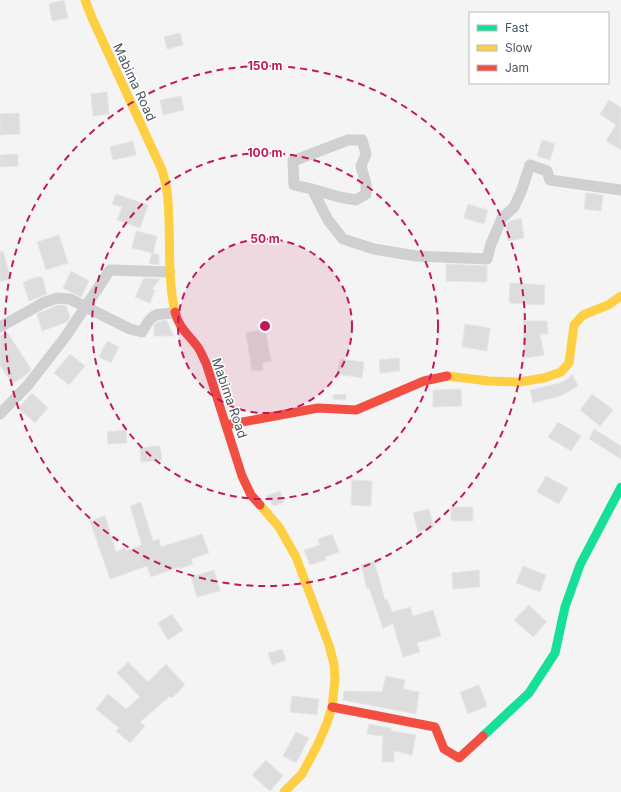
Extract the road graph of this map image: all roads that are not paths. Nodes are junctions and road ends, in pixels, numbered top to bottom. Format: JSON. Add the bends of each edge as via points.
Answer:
{"nodes":[{"id":1,"x":85,"y":0,"type":"edge"},
{"id":2,"x":312,"y":189,"type":"junction"},
{"id":3,"x":621,"y":190,"type":"edge"},
{"id":4,"x":170,"y":272,"type":"junction"},
{"id":5,"x":621,"y":296,"type":"edge"},
{"id":6,"x":86,"y":307,"type":"junction"},
{"id":7,"x":175,"y":313,"type":"junction"},
{"id":8,"x":0,"y":327,"type":"edge"},
{"id":9,"x":0,"y":414,"type":"edge"},
{"id":10,"x":226,"y":426,"type":"junction"},
{"id":11,"x":621,"y":487,"type":"edge"},
{"id":12,"x":332,"y":707,"type":"junction"},
{"id":13,"x":284,"y":792,"type":"edge"}],
"edges":[{"from":1,"to":4,"type":"street","name":"Mabima Road","via":[[162,170],[169,210]]},
{"from":2,"to":2,"type":"street","via":[[356,200],[366,194],[361,166],[366,154],[362,140],[348,140],[293,161],[294,185]]},
{"from":2,"to":3,"type":"street","via":[[328,220],[343,239],[374,249],[416,256],[487,259],[490,244],[502,218],[514,207],[530,165],[547,171],[550,180]]},
{"from":4,"to":6,"type":"street","via":[[110,270]]},
{"from":4,"to":7,"type":"street","name":"Mabima Road"},
{"from":5,"to":10,"type":"street","via":[[608,305],[583,314],[574,325],[569,363],[561,372],[544,378],[519,382],[444,376],[424,381],[356,410],[318,408]]},
{"from":6,"to":7,"type":"street","via":[[130,329],[142,332],[148,320],[156,314]]},
{"from":6,"to":8,"type":"street","via":[[70,299],[57,298]]},
{"from":6,"to":9,"type":"street","via":[[28,385]]},
{"from":7,"to":10,"type":"street","name":"Mabima Road","via":[[184,332],[197,346],[206,363]]},
{"from":10,"to":12,"type":"street","name":"Mabima Road","via":[[251,495],[280,527],[296,557],[319,617],[334,664]]},
{"from":11,"to":12,"type":"street","via":[[580,565],[565,607],[555,653],[529,693],[459,758],[444,749],[435,727]]},
{"from":12,"to":13,"type":"street","name":"Mabima Road","via":[[328,723],[309,763]]}]}
